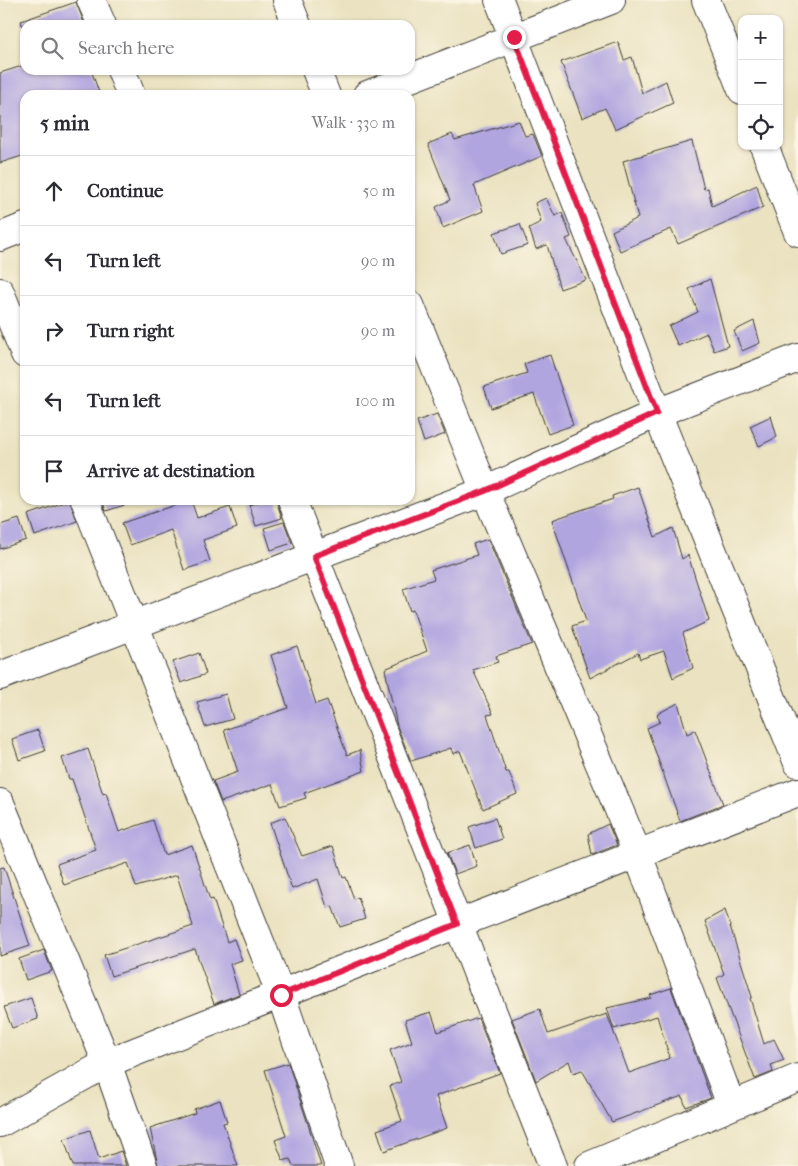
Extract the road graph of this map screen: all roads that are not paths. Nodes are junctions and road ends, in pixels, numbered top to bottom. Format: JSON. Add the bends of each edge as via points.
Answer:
{"nodes":[{"id":1,"x":91,"y":0,"type":"edge"},
{"id":2,"x":287,"y":0,"type":"edge"},
{"id":3,"x":500,"y":0,"type":"edge"},
{"id":4,"x":611,"y":0,"type":"edge"},
{"id":5,"x":706,"y":0,"type":"edge"},
{"id":6,"x":100,"y":20,"type":"edge"},
{"id":7,"x":295,"y":20,"type":"edge"},
{"id":8,"x":514,"y":37,"type":"junction"},
{"id":9,"x":123,"y":75,"type":"edge"},
{"id":10,"x":318,"y":75,"type":"edge"},
{"id":11,"x":738,"y":80,"type":"edge"},
{"id":12,"x":129,"y":90,"type":"edge"},
{"id":13,"x":324,"y":90,"type":"edge"},
{"id":14,"x":381,"y":90,"type":"edge"},
{"id":15,"x":766,"y":150,"type":"edge"},
{"id":16,"x":20,"y":229,"type":"edge"},
{"id":17,"x":798,"y":232,"type":"edge"},
{"id":18,"x":0,"y":237,"type":"edge"},
{"id":19,"x":0,"y":292,"type":"edge"},
{"id":20,"x":415,"y":316,"type":"edge"},
{"id":21,"x":20,"y":342,"type":"edge"},
{"id":22,"x":798,"y":358,"type":"edge"},
{"id":23,"x":657,"y":413,"type":"junction"},
{"id":24,"x":485,"y":491,"type":"junction"},
{"id":25,"x":87,"y":505,"type":"edge"},
{"id":26,"x":294,"y":505,"type":"edge"},
{"id":27,"x":314,"y":556,"type":"junction"},
{"id":28,"x":135,"y":624,"type":"junction"},
{"id":29,"x":0,"y":676,"type":"edge"},
{"id":30,"x":798,"y":763,"type":"edge"},
{"id":31,"x":798,"y":792,"type":"edge"},
{"id":32,"x":0,"y":802,"type":"edge"},
{"id":33,"x":638,"y":855,"type":"junction"},
{"id":34,"x":457,"y":924,"type":"junction"},
{"id":35,"x":281,"y":995,"type":"junction"},
{"id":36,"x":107,"y":1063,"type":"junction"},
{"id":37,"x":794,"y":1085,"type":"edge"},
{"id":38,"x":731,"y":1105,"type":"junction"},
{"id":39,"x":0,"y":1123,"type":"edge"},
{"id":40,"x":143,"y":1166,"type":"edge"},
{"id":41,"x":339,"y":1166,"type":"edge"},
{"id":42,"x":553,"y":1166,"type":"edge"},
{"id":43,"x":590,"y":1166,"type":"edge"}],
"edges":[{"from":1,"to":6,"type":"street"},
{"from":2,"to":7,"type":"street"},
{"from":3,"to":8,"type":"street"},
{"from":4,"to":8,"type":"street"},
{"from":5,"to":11,"type":"street"},
{"from":8,"to":14,"type":"street"},
{"from":8,"to":23,"type":"street"},
{"from":9,"to":12,"type":"street"},
{"from":10,"to":13,"type":"street"},
{"from":15,"to":17,"type":"street"},
{"from":16,"to":18,"type":"street"},
{"from":19,"to":21,"type":"street"},
{"from":20,"to":24,"type":"street"},
{"from":22,"to":23,"type":"street"},
{"from":23,"to":24,"type":"street"},
{"from":23,"to":30,"type":"street"},
{"from":24,"to":27,"type":"street"},
{"from":24,"to":33,"type":"street"},
{"from":25,"to":28,"type":"street"},
{"from":26,"to":27,"type":"street"},
{"from":27,"to":28,"type":"street"},
{"from":27,"to":34,"type":"street"},
{"from":28,"to":29,"type":"street"},
{"from":28,"to":35,"type":"street"},
{"from":31,"to":33,"type":"street"},
{"from":32,"to":36,"type":"street"},
{"from":33,"to":34,"type":"street"},
{"from":33,"to":38,"type":"street"},
{"from":34,"to":35,"type":"street"},
{"from":34,"to":42,"type":"street"},
{"from":35,"to":36,"type":"street"},
{"from":35,"to":41,"type":"street"},
{"from":36,"to":39,"type":"street"},
{"from":36,"to":40,"type":"street"},
{"from":37,"to":38,"type":"street"},
{"from":38,"to":43,"type":"street"}]}
